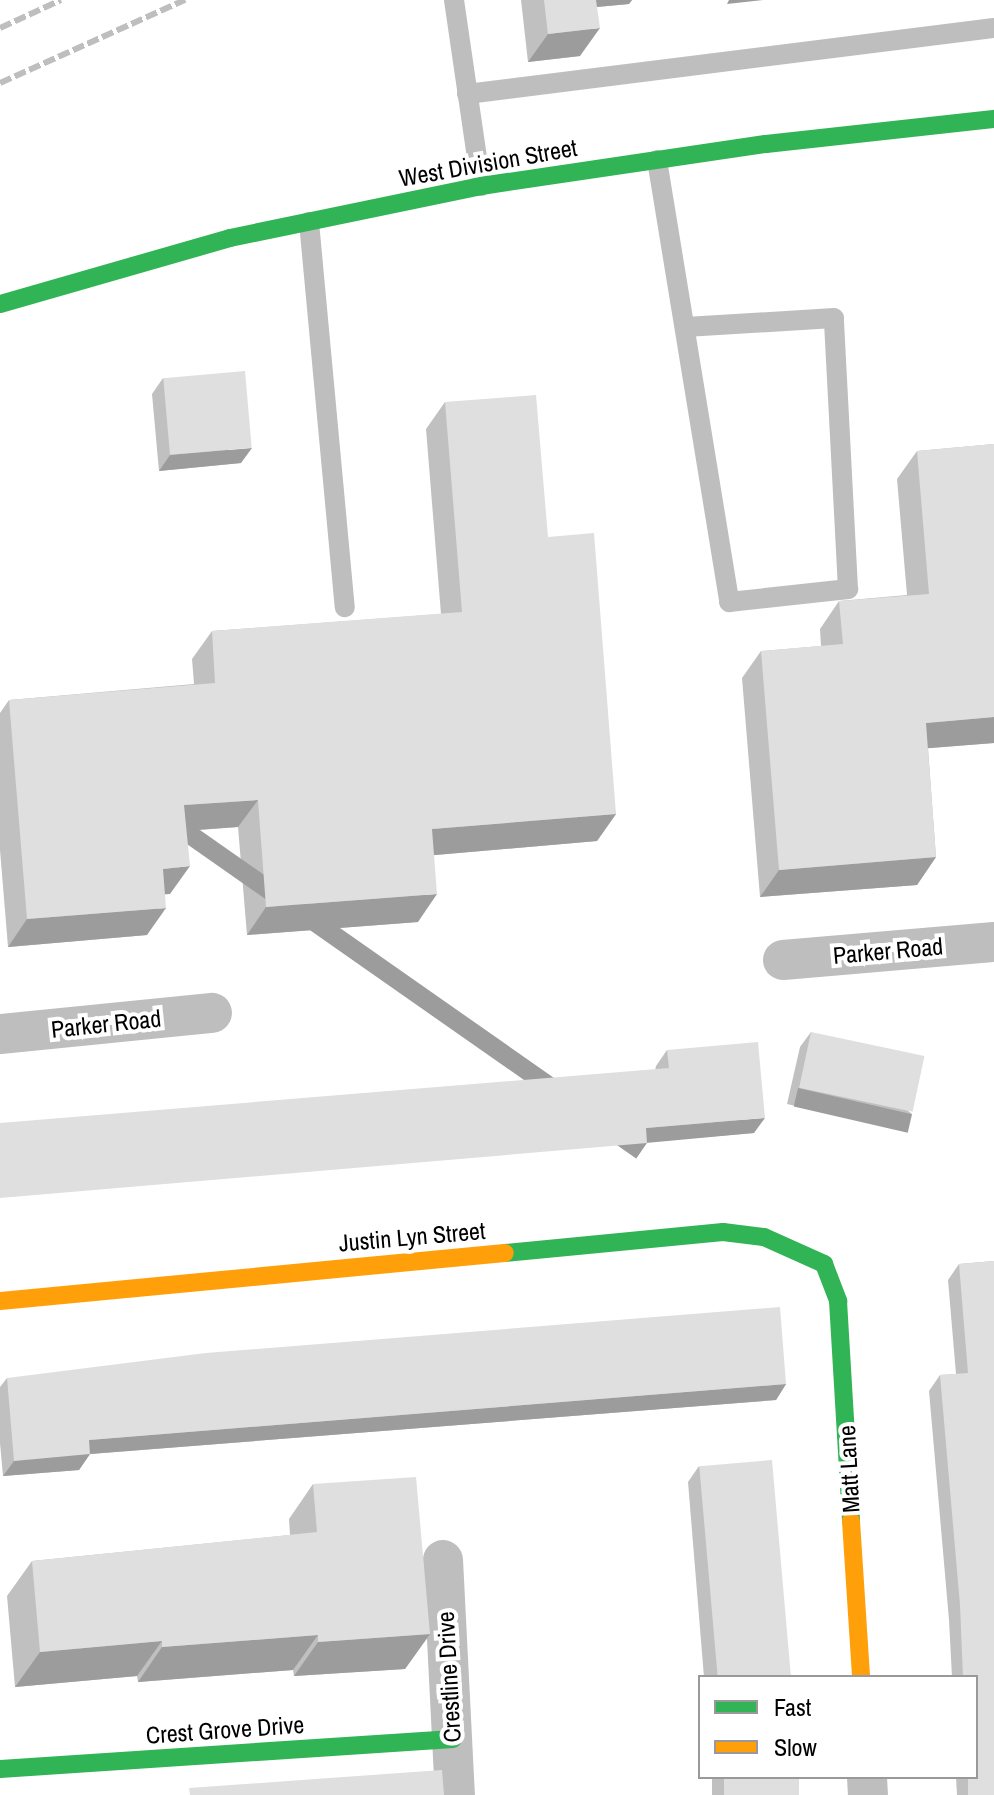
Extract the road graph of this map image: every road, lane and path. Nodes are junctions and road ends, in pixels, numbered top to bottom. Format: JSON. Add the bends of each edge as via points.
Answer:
{"nodes":[{"id":1,"x":454,"y":0,"type":"edge"},
{"id":2,"x":994,"y":28,"type":"edge"},
{"id":3,"x":467,"y":94,"type":"junction"},
{"id":4,"x":994,"y":119,"type":"edge"},
{"id":5,"x":657,"y":160,"type":"junction"},
{"id":6,"x":481,"y":186,"type":"junction"},
{"id":7,"x":309,"y":222,"type":"junction"},
{"id":8,"x":0,"y":304,"type":"edge"},
{"id":9,"x":685,"y":327,"type":"junction"},
{"id":10,"x":345,"y":607,"type":"dead end"},
{"id":11,"x":994,"y":942,"type":"edge"},
{"id":12,"x":783,"y":960,"type":"dead end"},
{"id":13,"x":212,"y":1013,"type":"dead end"},
{"id":14,"x":0,"y":1034,"type":"edge"},
{"id":15,"x":824,"y":1264,"type":"joint"},
{"id":16,"x":0,"y":1301,"type":"edge"},
{"id":17,"x":443,"y":1560,"type":"dead end"},
{"id":18,"x":861,"y":1675,"type":"edge"},
{"id":19,"x":453,"y":1739,"type":"junction"},
{"id":20,"x":0,"y":1769,"type":"edge"},
{"id":21,"x":455,"y":1795,"type":"edge"}],
"edges":[{"from":1,"to":3,"type":"lane"},
{"from":2,"to":3,"type":"lane"},
{"from":3,"to":6,"type":"lane"},
{"from":4,"to":5,"type":"street","name":"West Division Street"},
{"from":5,"to":6,"type":"street","name":"West Division Street"},
{"from":5,"to":9,"type":"lane"},
{"from":6,"to":7,"type":"street","name":"West Division Street"},
{"from":7,"to":8,"type":"street","name":"West Division Street","via":[[230,238]]},
{"from":7,"to":10,"type":"lane"},
{"from":9,"to":9,"type":"lane","via":[[729,602],[848,589],[834,318]]},
{"from":11,"to":12,"type":"street","name":"Parker Road"},
{"from":13,"to":14,"type":"street","name":"Parker Road"},
{"from":15,"to":16,"type":"street","name":"Justin Lyn Street","via":[[764,1237],[723,1232]]},
{"from":15,"to":18,"type":"street","name":"Matt Lane","via":[[838,1301]]},
{"from":17,"to":19,"type":"street","name":"Crestline Drive"},
{"from":19,"to":20,"type":"street","name":"Crest Grove Drive"},
{"from":19,"to":21,"type":"street","name":"Crestline Drive"}]}
